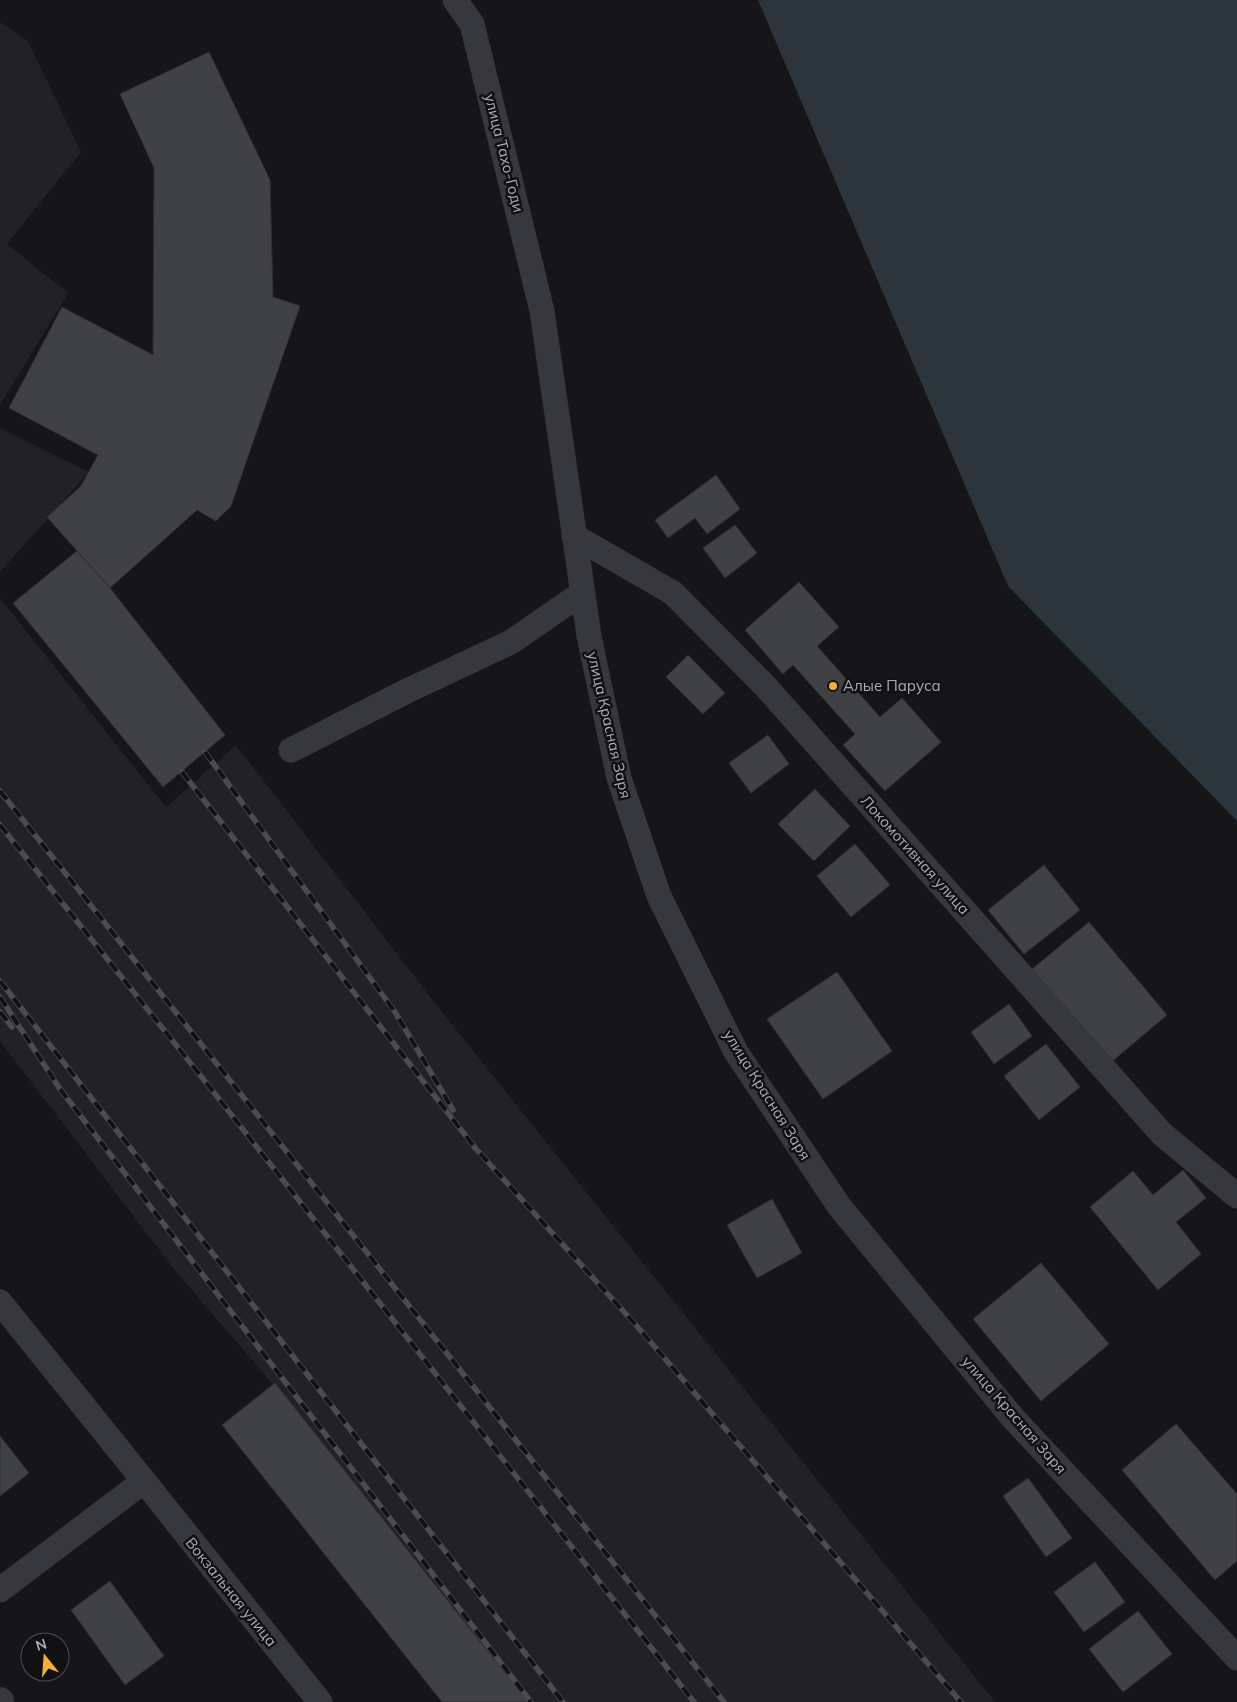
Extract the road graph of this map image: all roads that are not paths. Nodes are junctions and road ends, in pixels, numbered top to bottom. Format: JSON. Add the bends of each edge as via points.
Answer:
{"nodes":[{"id":1,"x":455,"y":0,"type":"edge"},
{"id":2,"x":542,"y":311,"type":"joint"},
{"id":3,"x":574,"y":536,"type":"junction"},
{"id":4,"x":582,"y":593,"type":"junction"},
{"id":5,"x":291,"y":750,"type":"dead end"},
{"id":6,"x":1237,"y":1196,"type":"edge"},
{"id":7,"x":0,"y":1302,"type":"edge"},
{"id":8,"x":144,"y":1481,"type":"junction"},
{"id":9,"x":0,"y":1590,"type":"edge"},
{"id":10,"x":1237,"y":1658,"type":"edge"},
{"id":11,"x":320,"y":1702,"type":"edge"}],
"edges":[{"from":1,"to":2,"type":"street","name":"улица Тахо-Годи","via":[[472,24]]},
{"from":2,"to":3,"type":"street","name":"улица Красная Заря"},
{"from":3,"to":4,"type":"street","name":"улица Красная Заря"},
{"from":3,"to":6,"type":"street","name":"Локомотивная улица","via":[[673,593],[766,687],[1162,1134]]},
{"from":4,"to":5,"type":"street","via":[[511,642]]},
{"from":4,"to":10,"type":"street","name":"улица Красная Заря","via":[[619,778],[659,896],[736,1052],[839,1206],[1013,1418]]},
{"from":7,"to":8,"type":"street","name":"Вокзальная улица"},
{"from":8,"to":9,"type":"street"},
{"from":8,"to":11,"type":"street","name":"Вокзальная улица"}]}
